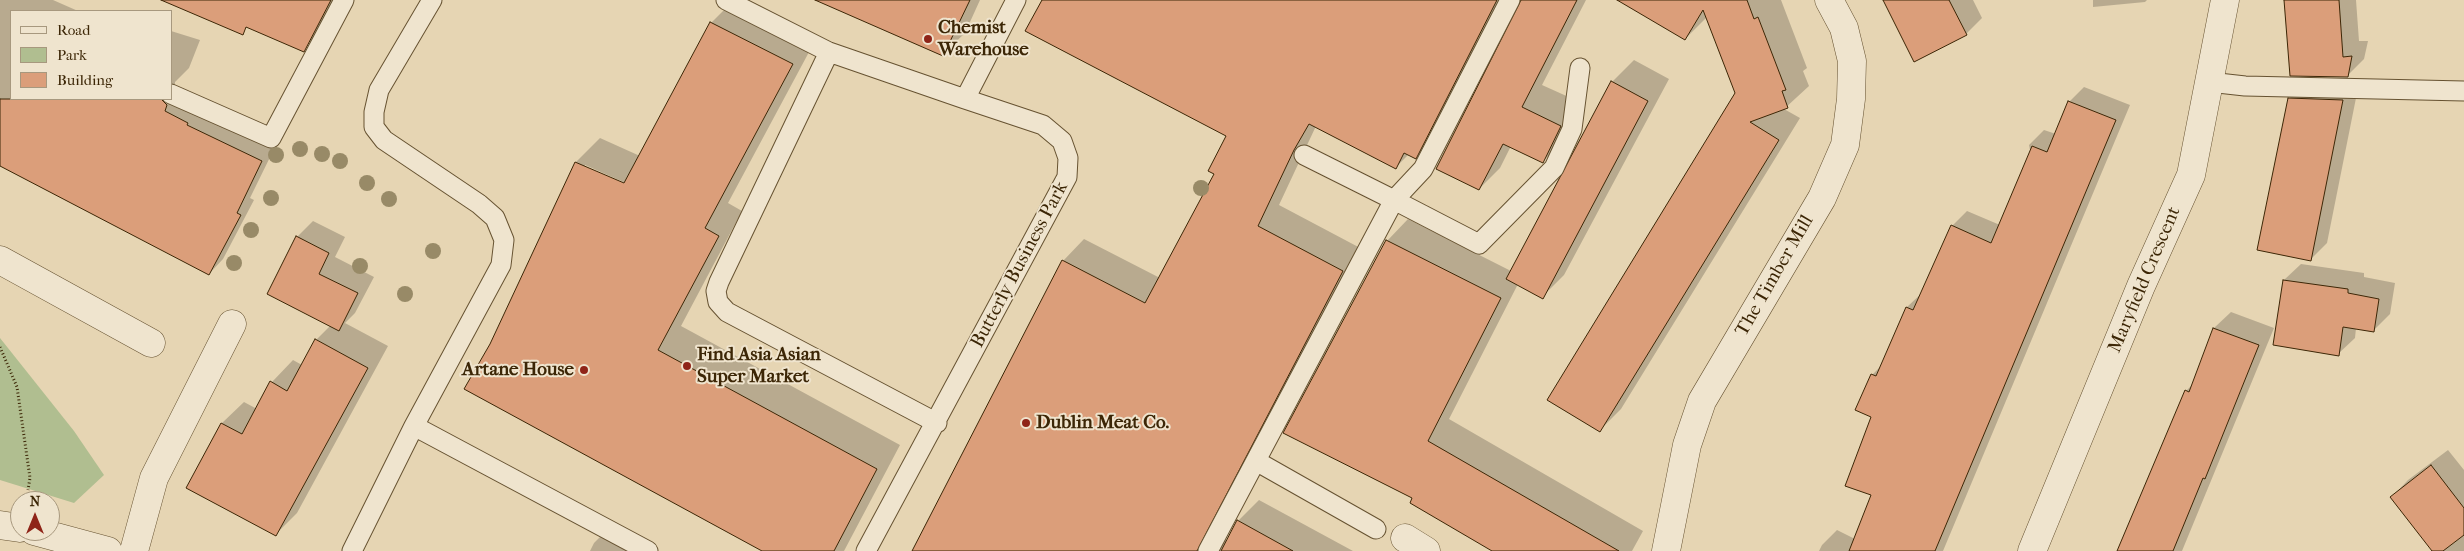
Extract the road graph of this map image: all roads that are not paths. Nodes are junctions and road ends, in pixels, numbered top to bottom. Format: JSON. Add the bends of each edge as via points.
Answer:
{"nodes":[{"id":1,"x":344,"y":0,"type":"edge"},
{"id":2,"x":432,"y":0,"type":"edge"},
{"id":3,"x":726,"y":0,"type":"edge"},
{"id":4,"x":1016,"y":0,"type":"edge"},
{"id":5,"x":1510,"y":0,"type":"edge"},
{"id":6,"x":1830,"y":0,"type":"edge"},
{"id":7,"x":2225,"y":0,"type":"edge"},
{"id":8,"x":830,"y":52,"type":"junction"},
{"id":9,"x":1580,"y":68,"type":"dead end"},
{"id":10,"x":2209,"y":82,"type":"junction"},
{"id":11,"x":2464,"y":91,"type":"edge"},
{"id":12,"x":172,"y":94,"type":"edge"},
{"id":13,"x":965,"y":99,"type":"junction"},
{"id":14,"x":1304,"y":155,"type":"dead end"},
{"id":15,"x":1394,"y":200,"type":"junction"},
{"id":16,"x":0,"y":260,"type":"edge"},
{"id":17,"x":232,"y":324,"type":"dead end"},
{"id":18,"x":151,"y":343,"type":"dead end"},
{"id":19,"x":937,"y":423,"type":"junction"},
{"id":20,"x":414,"y":426,"type":"junction"},
{"id":21,"x":1256,"y":461,"type":"junction"},
{"id":22,"x":1376,"y":529,"type":"dead end"},
{"id":23,"x":60,"y":538,"type":"edge"},
{"id":24,"x":108,"y":551,"type":"edge"},
{"id":25,"x":134,"y":551,"type":"edge"},
{"id":26,"x":352,"y":551,"type":"edge"},
{"id":27,"x":648,"y":551,"type":"edge"},
{"id":28,"x":866,"y":551,"type":"edge"},
{"id":29,"x":1208,"y":551,"type":"edge"},
{"id":30,"x":1666,"y":551,"type":"edge"},
{"id":31,"x":2032,"y":551,"type":"edge"}],
"edges":[{"from":1,"to":12,"type":"lane","via":[[271,138]]},
{"from":2,"to":20,"type":"lane","via":[[379,90],[374,127],[384,140],[479,204],[495,218],[504,240],[501,264]]},
{"from":3,"to":8,"type":"lane","name":"Butterly Business Park"},
{"from":4,"to":13,"type":"lane"},
{"from":5,"to":15,"type":"lane","via":[[1423,169]]},
{"from":6,"to":30,"type":"street","name":"The Timber Mill","via":[[1844,28],[1852,60],[1846,145],[1822,198],[1702,401],[1687,445]]},
{"from":7,"to":10,"type":"street","name":"Maryfield Crescent"},
{"from":8,"to":13,"type":"lane","name":"Butterly Business Park"},
{"from":8,"to":19,"type":"lane","via":[[719,282],[716,291],[718,302],[727,312]]},
{"from":9,"to":15,"type":"lane","via":[[1572,129],[1554,168],[1479,244]]},
{"from":10,"to":11,"type":"lane","via":[[2245,86]]},
{"from":10,"to":31,"type":"street","name":"Maryfield Crescent","via":[[2191,175],[2141,286]]},
{"from":13,"to":19,"type":"lane","name":"Butterly Business Park","via":[[1043,125],[1062,141],[1068,158],[1067,177]]},
{"from":14,"to":15,"type":"lane"},
{"from":15,"to":21,"type":"lane"},
{"from":16,"to":18,"type":"street"},
{"from":17,"to":25,"type":"street","via":[[154,478]]},
{"from":19,"to":28,"type":"lane","name":"Butterly Business Park"},
{"from":20,"to":26,"type":"lane"},
{"from":20,"to":27,"type":"lane"},
{"from":21,"to":22,"type":"lane"},
{"from":21,"to":29,"type":"lane"},
{"from":23,"to":24,"type":"street"}]}
